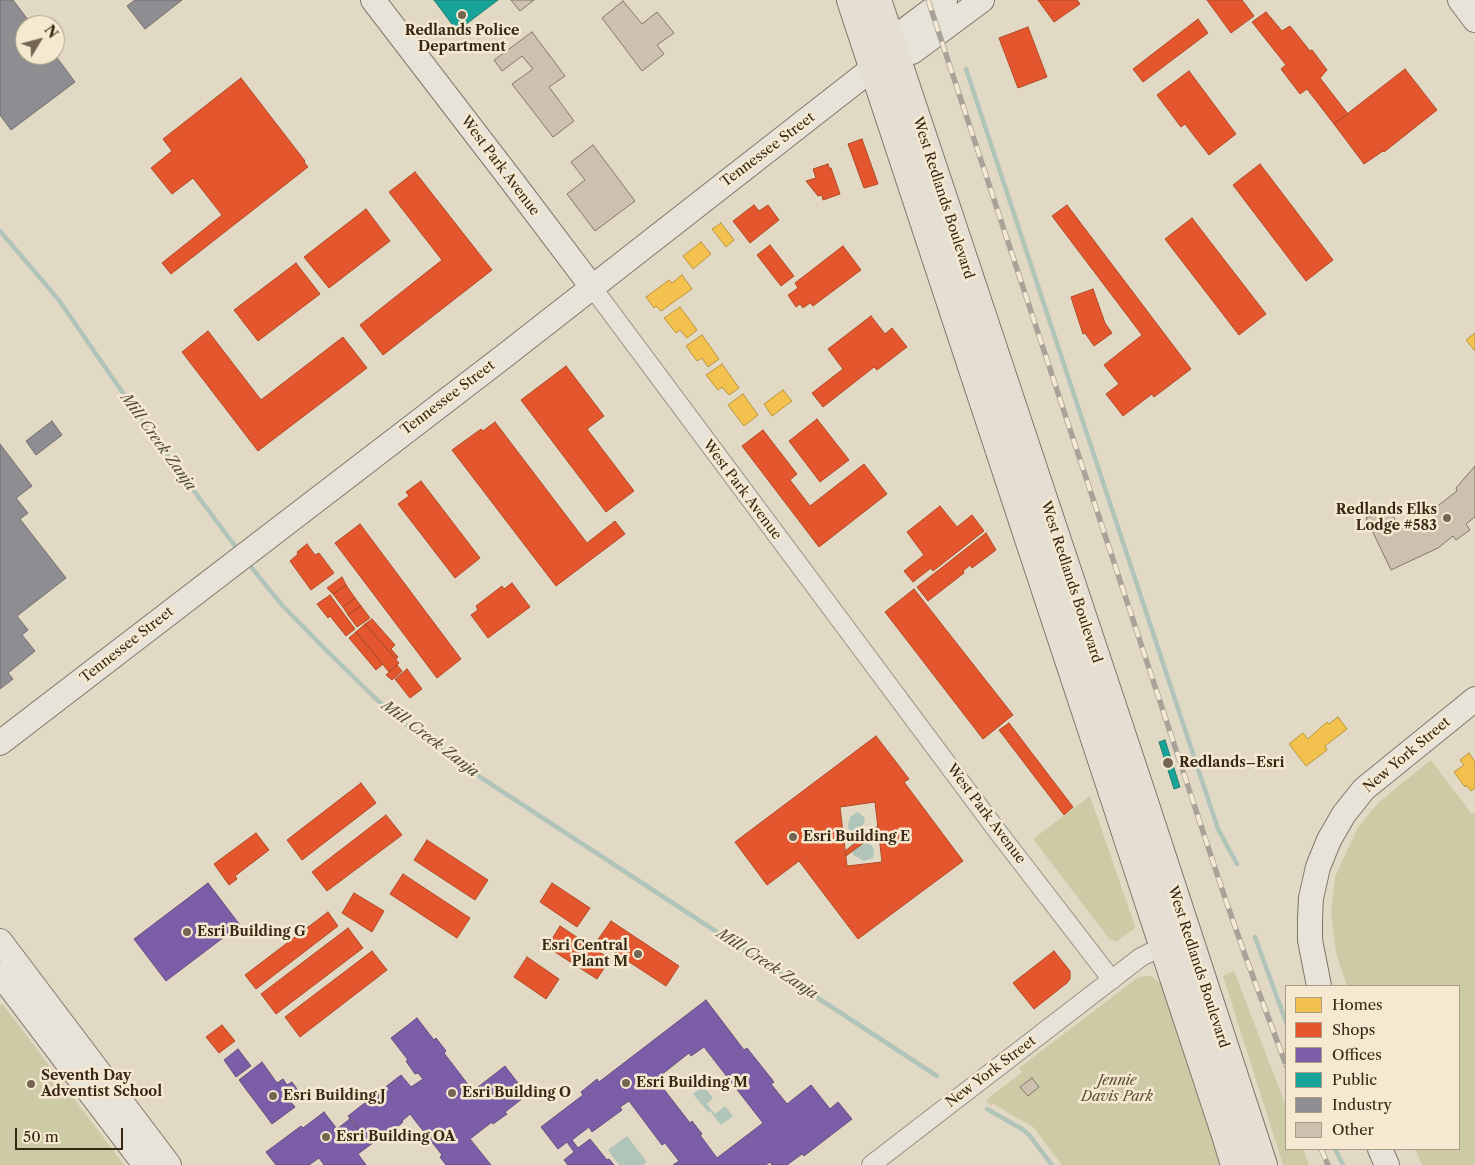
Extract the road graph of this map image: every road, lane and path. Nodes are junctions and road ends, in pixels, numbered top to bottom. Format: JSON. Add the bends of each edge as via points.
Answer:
{"nodes":[{"id":1,"x":373,"y":0,"type":"edge"},
{"id":2,"x":851,"y":0,"type":"edge"},
{"id":3,"x":877,"y":0,"type":"edge"},
{"id":4,"x":945,"y":0,"type":"edge"},
{"id":5,"x":982,"y":0,"type":"edge"},
{"id":6,"x":1460,"y":0,"type":"edge"},
{"id":7,"x":1475,"y":20,"type":"edge"},
{"id":8,"x":894,"y":50,"type":"junction"},
{"id":9,"x":873,"y":68,"type":"junction"},
{"id":10,"x":592,"y":287,"type":"junction"},
{"id":11,"x":1475,"y":699,"type":"edge"},
{"id":12,"x":0,"y":743,"type":"edge"},
{"id":13,"x":1188,"y":936,"type":"junction"},
{"id":14,"x":0,"y":941,"type":"edge"},
{"id":15,"x":1163,"y":946,"type":"junction"},
{"id":16,"x":0,"y":974,"type":"edge"},
{"id":17,"x":1112,"y":980,"type":"junction"},
{"id":18,"x":1319,"y":985,"type":"edge"},
{"id":19,"x":1380,"y":1150,"type":"edge"},
{"id":20,"x":145,"y":1165,"type":"edge"},
{"id":21,"x":169,"y":1165,"type":"edge"},
{"id":22,"x":871,"y":1165,"type":"edge"},
{"id":23,"x":1235,"y":1165,"type":"edge"},
{"id":24,"x":1263,"y":1165,"type":"edge"},
{"id":25,"x":1387,"y":1165,"type":"edge"}],
"edges":[{"from":1,"to":10,"type":"main road","name":"West Park Avenue"},
{"from":2,"to":9,"type":"main road","name":"West Redlands Boulevard"},
{"from":3,"to":8,"type":"main road","name":"West Redlands Boulevard"},
{"from":4,"to":8,"type":"main road","name":"Tennessee Street","via":[[904,30]]},
{"from":5,"to":8,"type":"main road","via":[[912,52]]},
{"from":6,"to":7,"type":"main road"},
{"from":8,"to":9,"type":"main road","name":"Tennessee Street"},
{"from":8,"to":13,"type":"main road","name":"West Redlands Boulevard"},
{"from":9,"to":10,"type":"main road","name":"Tennessee Street"},
{"from":9,"to":15,"type":"main road","name":"West Redlands Boulevard"},
{"from":10,"to":12,"type":"main road","name":"Tennessee Street"},
{"from":10,"to":17,"type":"street","name":"West Park Avenue"},
{"from":11,"to":18,"type":"main road","name":"New York Street","via":[[1364,789],[1328,840],[1311,898],[1310,940]]},
{"from":13,"to":15,"type":"street","name":"New York Street"},
{"from":13,"to":24,"type":"main road","name":"West Redlands Boulevard"},
{"from":14,"to":21,"type":"main road"},
{"from":15,"to":17,"type":"street","name":"New York Street","via":[[1141,957]]},
{"from":15,"to":23,"type":"main road","name":"West Redlands Boulevard"},
{"from":16,"to":20,"type":"main road"},
{"from":17,"to":22,"type":"street","name":"New York Street"},
{"from":19,"to":25,"type":"main road"}]}
